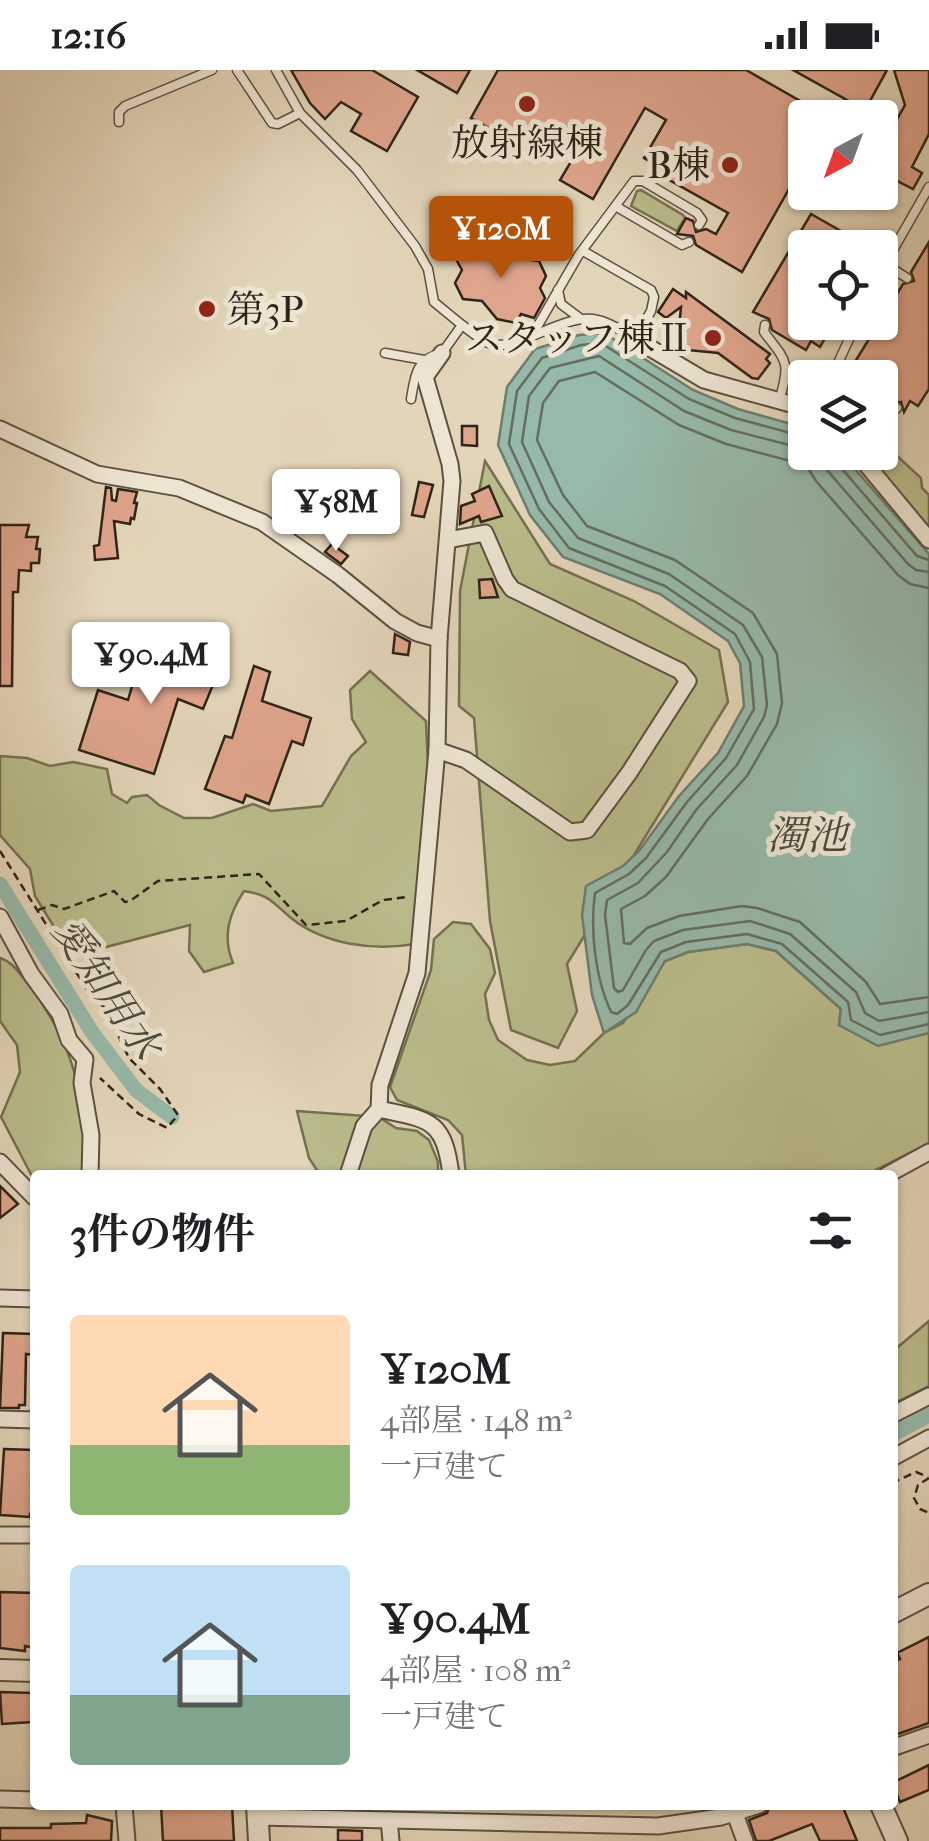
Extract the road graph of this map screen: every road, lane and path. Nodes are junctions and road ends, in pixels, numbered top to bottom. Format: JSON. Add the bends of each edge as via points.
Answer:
{"nodes":[{"id":1,"x":212,"y":70,"type":"edge"},
{"id":2,"x":238,"y":70,"type":"edge"},
{"id":3,"x":276,"y":70,"type":"edge"},
{"id":4,"x":300,"y":113,"type":"junction"},
{"id":5,"x":119,"y":122,"type":"dead end"},
{"id":6,"x":929,"y":188,"type":"edge"},
{"id":7,"x":617,"y":207,"type":"junction"},
{"id":8,"x":700,"y":225,"type":"dead end"},
{"id":9,"x":898,"y":240,"type":"edge"},
{"id":10,"x":690,"y":242,"type":"dead end"},
{"id":11,"x":582,"y":251,"type":"junction"},
{"id":12,"x":898,"y":275,"type":"edge"},
{"id":13,"x":907,"y":278,"type":"dead end"},
{"id":14,"x":558,"y":290,"type":"junction"},
{"id":15,"x":582,"y":319,"type":"junction"},
{"id":16,"x":462,"y":325,"type":"junction"},
{"id":17,"x":765,"y":326,"type":"dead end"},
{"id":18,"x":532,"y":334,"type":"junction"},
{"id":19,"x":635,"y":339,"type":"junction"},
{"id":20,"x":386,"y":353,"type":"dead end"},
{"id":21,"x":442,"y":353,"type":"junction"},
{"id":22,"x":424,"y":360,"type":"junction"},
{"id":23,"x":411,"y":399,"type":"dead end"},
{"id":24,"x":779,"y":401,"type":"junction"},
{"id":25,"x":788,"y":403,"type":"edge"},
{"id":26,"x":0,"y":429,"type":"edge"},
{"id":27,"x":871,"y":470,"type":"edge"},
{"id":28,"x":448,"y":540,"type":"junction"},
{"id":29,"x":929,"y":540,"type":"edge"},
{"id":30,"x":439,"y":639,"type":"junction"},
{"id":31,"x":436,"y":750,"type":"junction"},
{"id":32,"x":0,"y":851,"type":"edge"},
{"id":33,"x":423,"y":895,"type":"junction"},
{"id":34,"x":36,"y":911,"type":"junction"},
{"id":35,"x":0,"y":917,"type":"edge"},
{"id":36,"x":85,"y":1059,"type":"junction"},
{"id":37,"x":379,"y":1109,"type":"junction"},
{"id":38,"x":929,"y":1152,"type":"edge"},
{"id":39,"x":0,"y":1162,"type":"edge"},
{"id":40,"x":90,"y":1170,"type":"edge"},
{"id":41,"x":350,"y":1170,"type":"edge"},
{"id":42,"x":450,"y":1170,"type":"edge"},
{"id":43,"x":896,"y":1170,"type":"edge"},
{"id":44,"x":30,"y":1193,"type":"edge"},
{"id":45,"x":0,"y":1298,"type":"edge"},
{"id":46,"x":30,"y":1299,"type":"edge"},
{"id":47,"x":929,"y":1396,"type":"edge"},
{"id":48,"x":898,"y":1412,"type":"edge"},
{"id":49,"x":0,"y":1419,"type":"edge"},
{"id":50,"x":30,"y":1420,"type":"edge"},
{"id":51,"x":929,"y":1438,"type":"edge"},
{"id":52,"x":898,"y":1455,"type":"edge"},
{"id":53,"x":929,"y":1478,"type":"edge"},
{"id":54,"x":898,"y":1480,"type":"edge"},
{"id":55,"x":929,"y":1513,"type":"edge"},
{"id":56,"x":0,"y":1535,"type":"edge"},
{"id":57,"x":30,"y":1535,"type":"edge"},
{"id":58,"x":929,"y":1594,"type":"edge"},
{"id":59,"x":898,"y":1610,"type":"edge"},
{"id":60,"x":0,"y":1670,"type":"edge"},
{"id":61,"x":30,"y":1671,"type":"edge"},
{"id":62,"x":929,"y":1735,"type":"edge"},
{"id":63,"x":898,"y":1746,"type":"edge"},
{"id":64,"x":0,"y":1800,"type":"edge"},
{"id":65,"x":30,"y":1800,"type":"edge"},
{"id":66,"x":124,"y":1810,"type":"edge"},
{"id":67,"x":746,"y":1810,"type":"edge"},
{"id":68,"x":883,"y":1810,"type":"edge"},
{"id":69,"x":257,"y":1811,"type":"edge"},
{"id":70,"x":736,"y":1814,"type":"junction"},
{"id":71,"x":389,"y":1820,"type":"junction"},
{"id":72,"x":127,"y":1841,"type":"edge"},
{"id":73,"x":259,"y":1841,"type":"edge"},
{"id":74,"x":390,"y":1841,"type":"edge"},
{"id":75,"x":745,"y":1841,"type":"edge"},
{"id":76,"x":897,"y":1841,"type":"edge"}],
"edges":[{"from":1,"to":5,"type":"lane","via":[[126,106]]},
{"from":2,"to":4,"type":"lane","via":[[272,123]]},
{"from":3,"to":4,"type":"lane"},
{"from":4,"to":16,"type":"lane","via":[[357,170],[415,246],[434,302]]},
{"from":6,"to":9,"type":"lane"},
{"from":7,"to":8,"type":"lane","via":[[634,181],[643,181],[697,213]]},
{"from":7,"to":10,"type":"lane","via":[[682,245]]},
{"from":7,"to":11,"type":"lane"},
{"from":11,"to":14,"type":"lane"},
{"from":11,"to":19,"type":"lane","via":[[651,290],[652,311]]},
{"from":12,"to":13,"type":"lane"},
{"from":14,"to":15,"type":"lane","via":[[561,304]]},
{"from":14,"to":18,"type":"lane"},
{"from":15,"to":18,"type":"lane"},
{"from":15,"to":19,"type":"lane","via":[[611,324]]},
{"from":16,"to":18,"type":"lane","via":[[502,346]]},
{"from":16,"to":21,"type":"lane"},
{"from":17,"to":24,"type":"lane","via":[[785,361]]},
{"from":19,"to":24,"type":"street","via":[[704,380]]},
{"from":20,"to":22,"type":"lane"},
{"from":21,"to":22,"type":"lane"},
{"from":21,"to":28,"type":"street","via":[[426,378],[450,464]]},
{"from":22,"to":23,"type":"lane"},
{"from":24,"to":25,"type":"street"},
{"from":26,"to":30,"type":"street","via":[[97,474],[179,488],[262,522],[395,620]]},
{"from":27,"to":29,"type":"street"},
{"from":28,"to":30,"type":"street"},
{"from":28,"to":31,"type":"street","via":[[485,533],[512,588],[680,670],[688,680],[587,830],[570,832],[466,760]]},
{"from":30,"to":31,"type":"street"},
{"from":31,"to":33,"type":"street"},
{"from":32,"to":34,"type":"path"},
{"from":33,"to":34,"type":"path","via":[[383,900],[346,921],[306,925],[260,874],[158,881],[125,902],[114,890],[64,909]]},
{"from":33,"to":37,"type":"street","via":[[418,973],[380,1085]]},
{"from":34,"to":36,"type":"path","via":[[105,1008],[130,1058],[178,1115],[167,1128],[139,1114]]},
{"from":35,"to":36,"type":"street"},
{"from":36,"to":40,"type":"street"},
{"from":37,"to":41,"type":"street","via":[[364,1126]]},
{"from":37,"to":42,"type":"street","via":[[437,1129]]},
{"from":38,"to":43,"type":"street"},
{"from":39,"to":44,"type":"street"},
{"from":45,"to":46,"type":"street"},
{"from":47,"to":48,"type":"street"},
{"from":49,"to":50,"type":"street"},
{"from":51,"to":52,"type":"street"},
{"from":53,"to":54,"type":"path","via":[[916,1472]]},
{"from":53,"to":55,"type":"path","via":[[914,1498]]},
{"from":56,"to":57,"type":"street"},
{"from":58,"to":59,"type":"street"},
{"from":60,"to":61,"type":"street"},
{"from":62,"to":63,"type":"street"},
{"from":64,"to":65,"type":"street"},
{"from":66,"to":72,"type":"street"},
{"from":67,"to":70,"type":"street"},
{"from":68,"to":76,"type":"street"},
{"from":69,"to":71,"type":"street"},
{"from":69,"to":73,"type":"street"},
{"from":70,"to":71,"type":"street","via":[[658,1826]]},
{"from":70,"to":75,"type":"street"},
{"from":71,"to":74,"type":"street"}]}
